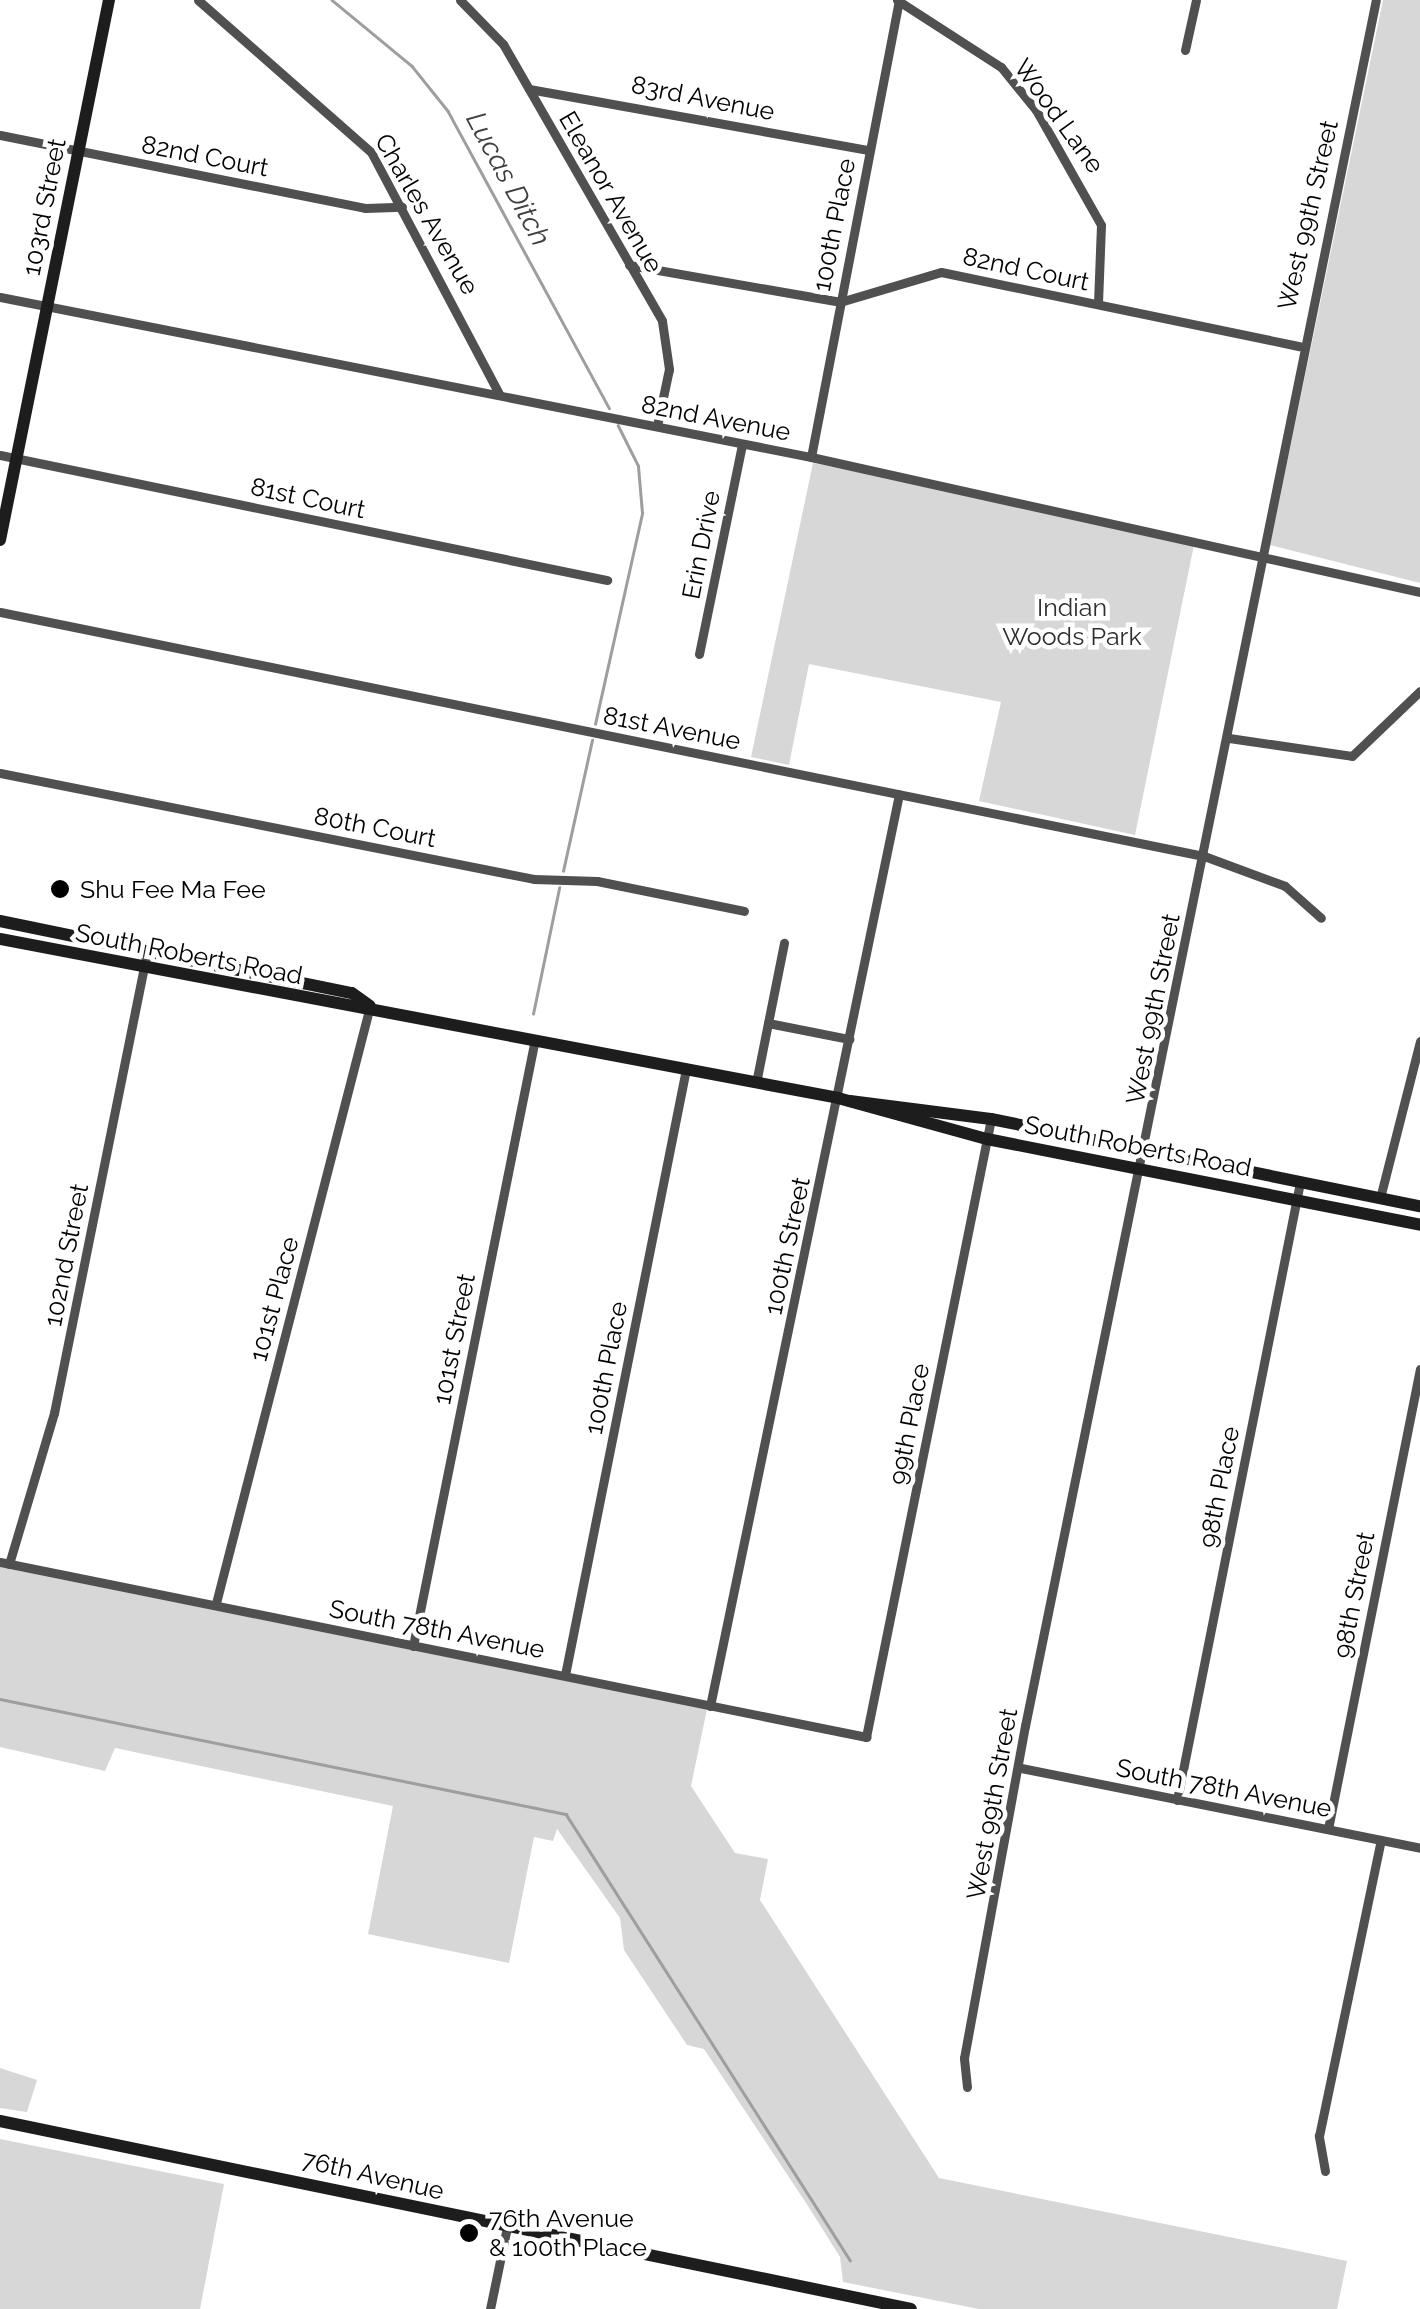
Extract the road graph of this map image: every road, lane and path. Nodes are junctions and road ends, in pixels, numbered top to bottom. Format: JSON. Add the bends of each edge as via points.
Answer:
{"nodes":[{"id":1,"x":108,"y":0,"type":"edge"},
{"id":2,"x":198,"y":0,"type":"edge"},
{"id":3,"x":460,"y":0,"type":"edge"},
{"id":4,"x":898,"y":0,"type":"edge"},
{"id":5,"x":1196,"y":0,"type":"edge"},
{"id":6,"x":1376,"y":0,"type":"edge"},
{"id":7,"x":1186,"y":50,"type":"dead end"},
{"id":8,"x":529,"y":89,"type":"junction"},
{"id":9,"x":0,"y":135,"type":"edge"},
{"id":10,"x":78,"y":150,"type":"junction"},
{"id":11,"x":870,"y":150,"type":"junction"},
{"id":12,"x":402,"y":207,"type":"junction"},
{"id":13,"x":629,"y":265,"type":"junction"},
{"id":14,"x":0,"y":297,"type":"edge"},
{"id":15,"x":840,"y":302,"type":"junction"},
{"id":16,"x":1098,"y":304,"type":"junction"},
{"id":17,"x":47,"y":307,"type":"junction"},
{"id":18,"x":1299,"y":346,"type":"junction"},
{"id":19,"x":499,"y":394,"type":"junction"},
{"id":20,"x":657,"y":426,"type":"junction"},
{"id":21,"x":742,"y":444,"type":"junction"},
{"id":22,"x":0,"y":455,"type":"edge"},
{"id":23,"x":811,"y":457,"type":"junction"},
{"id":24,"x":16,"y":458,"type":"junction"},
{"id":25,"x":0,"y":540,"type":"edge"},
{"id":26,"x":1261,"y":550,"type":"junction"},
{"id":27,"x":607,"y":580,"type":"dead end"},
{"id":28,"x":1420,"y":592,"type":"edge"},
{"id":29,"x":0,"y":612,"type":"edge"},
{"id":30,"x":700,"y":654,"type":"dead end"},
{"id":31,"x":1420,"y":691,"type":"edge"},
{"id":32,"x":1229,"y":738,"type":"junction"},
{"id":33,"x":0,"y":772,"type":"edge"},
{"id":34,"x":899,"y":794,"type":"junction"},
{"id":35,"x":1204,"y":856,"type":"junction"},
{"id":36,"x":744,"y":911,"type":"dead end"},
{"id":37,"x":1321,"y":918,"type":"dead end"},
{"id":38,"x":0,"y":920,"type":"edge"},
{"id":39,"x":0,"y":939,"type":"edge"},
{"id":40,"x":784,"y":943,"type":"dead end"},
{"id":41,"x":147,"y":951,"type":"junction"},
{"id":42,"x":144,"y":967,"type":"junction"},
{"id":43,"x":370,"y":1006,"type":"junction"},
{"id":44,"x":768,"y":1023,"type":"junction"},
{"id":45,"x":534,"y":1039,"type":"junction"},
{"id":46,"x":849,"y":1039,"type":"junction"},
{"id":47,"x":1420,"y":1041,"type":"edge"},
{"id":48,"x":686,"y":1069,"type":"junction"},
{"id":49,"x":756,"y":1082,"type":"junction"},
{"id":50,"x":844,"y":1100,"type":"junction"},
{"id":51,"x":991,"y":1119,"type":"junction"},
{"id":52,"x":987,"y":1139,"type":"junction"},
{"id":53,"x":1145,"y":1149,"type":"junction"},
{"id":54,"x":1141,"y":1169,"type":"junction"},
{"id":55,"x":1300,"y":1182,"type":"junction"},
{"id":56,"x":1380,"y":1198,"type":"junction"},
{"id":57,"x":1297,"y":1200,"type":"junction"},
{"id":58,"x":1420,"y":1206,"type":"edge"},
{"id":59,"x":1420,"y":1225,"type":"edge"},
{"id":60,"x":1420,"y":1369,"type":"edge"},
{"id":61,"x":4,"y":1563,"type":"edge"},
{"id":62,"x":216,"y":1602,"type":"junction"},
{"id":63,"x":414,"y":1646,"type":"junction"},
{"id":64,"x":565,"y":1675,"type":"junction"},
{"id":65,"x":710,"y":1706,"type":"junction"},
{"id":66,"x":866,"y":1737,"type":"joint"},
{"id":67,"x":1021,"y":1768,"type":"junction"},
{"id":68,"x":1177,"y":1800,"type":"junction"},
{"id":69,"x":1328,"y":1829,"type":"junction"},
{"id":70,"x":1380,"y":1840,"type":"junction"},
{"id":71,"x":1420,"y":1848,"type":"edge"},
{"id":72,"x":967,"y":2086,"type":"dead end"},
{"id":73,"x":0,"y":2121,"type":"edge"},
{"id":74,"x":1325,"y":2171,"type":"dead end"},
{"id":75,"x":506,"y":2227,"type":"junction"},
{"id":76,"x":490,"y":2309,"type":"edge"},
{"id":77,"x":912,"y":2309,"type":"edge"}],
"edges":[{"from":1,"to":10,"type":"street","name":"103rd Street"},
{"from":2,"to":12,"type":"street","name":"Charles Avenue","via":[[346,123]]},
{"from":3,"to":8,"type":"street","name":"Eleanor Avenue"},
{"from":4,"to":11,"type":"street","name":"100th Place"},
{"from":4,"to":16,"type":"street","name":"Wood Lane","via":[[1001,67],[1036,110],[1101,224]]},
{"from":5,"to":7,"type":"street"},
{"from":6,"to":18,"type":"street","name":"West 99th Street"},
{"from":8,"to":11,"type":"street","name":"83rd Avenue"},
{"from":8,"to":13,"type":"street","name":"Eleanor Avenue"},
{"from":9,"to":10,"type":"street","name":"82nd Court"},
{"from":10,"to":12,"type":"street","name":"82nd Court","via":[[365,208]]},
{"from":10,"to":17,"type":"street","name":"103rd Street"},
{"from":11,"to":15,"type":"street","name":"100th Place"},
{"from":12,"to":19,"type":"street","name":"Charles Avenue"},
{"from":13,"to":15,"type":"street","name":"82nd Court"},
{"from":13,"to":20,"type":"street","name":"Eleanor Avenue","via":[[668,342]]},
{"from":14,"to":17,"type":"street","name":"82nd Avenue"},
{"from":15,"to":16,"type":"street","name":"82nd Court","via":[[942,272]]},
{"from":15,"to":23,"type":"street","name":"100th Place"},
{"from":16,"to":18,"type":"street","name":"82nd Court"},
{"from":17,"to":19,"type":"street","name":"82nd Avenue"},
{"from":17,"to":24,"type":"street","name":"103rd Street"},
{"from":18,"to":26,"type":"street","name":"West 99th Street"},
{"from":19,"to":20,"type":"street","name":"82nd Avenue"},
{"from":20,"to":21,"type":"street","name":"82nd Avenue"},
{"from":21,"to":23,"type":"street","name":"82nd Avenue"},
{"from":21,"to":30,"type":"street","name":"Erin Drive"},
{"from":22,"to":24,"type":"street","name":"81st Court"},
{"from":23,"to":26,"type":"street","name":"82nd Avenue"},
{"from":24,"to":25,"type":"street","name":"103rd Street"},
{"from":24,"to":27,"type":"street","name":"81st Court"},
{"from":26,"to":28,"type":"street","name":"82nd Avenue"},
{"from":26,"to":32,"type":"street","name":"West 99th Street"},
{"from":29,"to":34,"type":"street","name":"81st Avenue"},
{"from":31,"to":32,"type":"street","via":[[1352,756]]},
{"from":32,"to":35,"type":"street","name":"West 99th Street"},
{"from":33,"to":36,"type":"street","name":"80th Court","via":[[534,879],[581,878]]},
{"from":34,"to":35,"type":"street","name":"81st Avenue"},
{"from":34,"to":46,"type":"street","name":"100th Street"},
{"from":35,"to":37,"type":"street","name":"81st Avenue","via":[[1285,886]]},
{"from":35,"to":53,"type":"street","name":"West 99th Street"},
{"from":38,"to":41,"type":"street","name":"South Roberts Road"},
{"from":39,"to":42,"type":"street","name":"South Roberts Road"},
{"from":40,"to":44,"type":"street"},
{"from":41,"to":42,"type":"street","name":"102nd Street"},
{"from":41,"to":43,"type":"street","name":"South Roberts Road","via":[[352,993]]},
{"from":42,"to":43,"type":"street","name":"South Roberts Road"},
{"from":42,"to":61,"type":"street","name":"102nd Street","via":[[54,1413]]},
{"from":43,"to":45,"type":"street","name":"South Roberts Road"},
{"from":43,"to":62,"type":"street","name":"101st Place"},
{"from":44,"to":46,"type":"street"},
{"from":44,"to":49,"type":"street"},
{"from":45,"to":48,"type":"street","name":"South Roberts Road"},
{"from":45,"to":63,"type":"street","name":"101st Street"},
{"from":46,"to":50,"type":"street","name":"100th Street"},
{"from":47,"to":56,"type":"street"},
{"from":48,"to":49,"type":"street","name":"South Roberts Road"},
{"from":48,"to":64,"type":"street","name":"100th Place"},
{"from":49,"to":50,"type":"street","name":"South Roberts Road"},
{"from":50,"to":51,"type":"street","name":"South Roberts Road"},
{"from":50,"to":52,"type":"street","name":"South Roberts Road"},
{"from":50,"to":65,"type":"street","name":"100th Street"},
{"from":51,"to":52,"type":"street","name":"99th Place"},
{"from":51,"to":53,"type":"street","name":"South Roberts Road"},
{"from":52,"to":54,"type":"street","name":"South Roberts Road"},
{"from":52,"to":66,"type":"street","name":"99th Place"},
{"from":53,"to":54,"type":"street","name":"West 99th Street"},
{"from":53,"to":55,"type":"street","name":"South Roberts Road"},
{"from":54,"to":57,"type":"street","name":"South Roberts Road"},
{"from":54,"to":67,"type":"street","name":"West 99th Street"},
{"from":55,"to":56,"type":"street","name":"South Roberts Road"},
{"from":55,"to":57,"type":"street","name":"98th Place"},
{"from":56,"to":58,"type":"street","name":"South Roberts Road"},
{"from":57,"to":59,"type":"street","name":"South Roberts Road"},
{"from":57,"to":68,"type":"street","name":"98th Place"},
{"from":60,"to":69,"type":"street","name":"98th Street"},
{"from":61,"to":62,"type":"street","name":"South 78th Avenue"},
{"from":62,"to":63,"type":"street","name":"South 78th Avenue"},
{"from":63,"to":64,"type":"street","name":"South 78th Avenue"},
{"from":64,"to":65,"type":"street","name":"South 78th Avenue"},
{"from":65,"to":66,"type":"street","name":"South 78th Avenue"},
{"from":67,"to":68,"type":"street","name":"South 78th Avenue"},
{"from":67,"to":72,"type":"street","name":"West 99th Street","via":[[964,2058]]},
{"from":68,"to":69,"type":"street","name":"South 78th Avenue"},
{"from":69,"to":70,"type":"street","name":"South 78th Avenue"},
{"from":70,"to":71,"type":"street","name":"South 78th Avenue"},
{"from":70,"to":74,"type":"street","via":[[1319,2136]]},
{"from":73,"to":75,"type":"street","name":"76th Avenue"},
{"from":75,"to":76,"type":"street"},
{"from":75,"to":77,"type":"street","name":"76th Avenue"}]}
